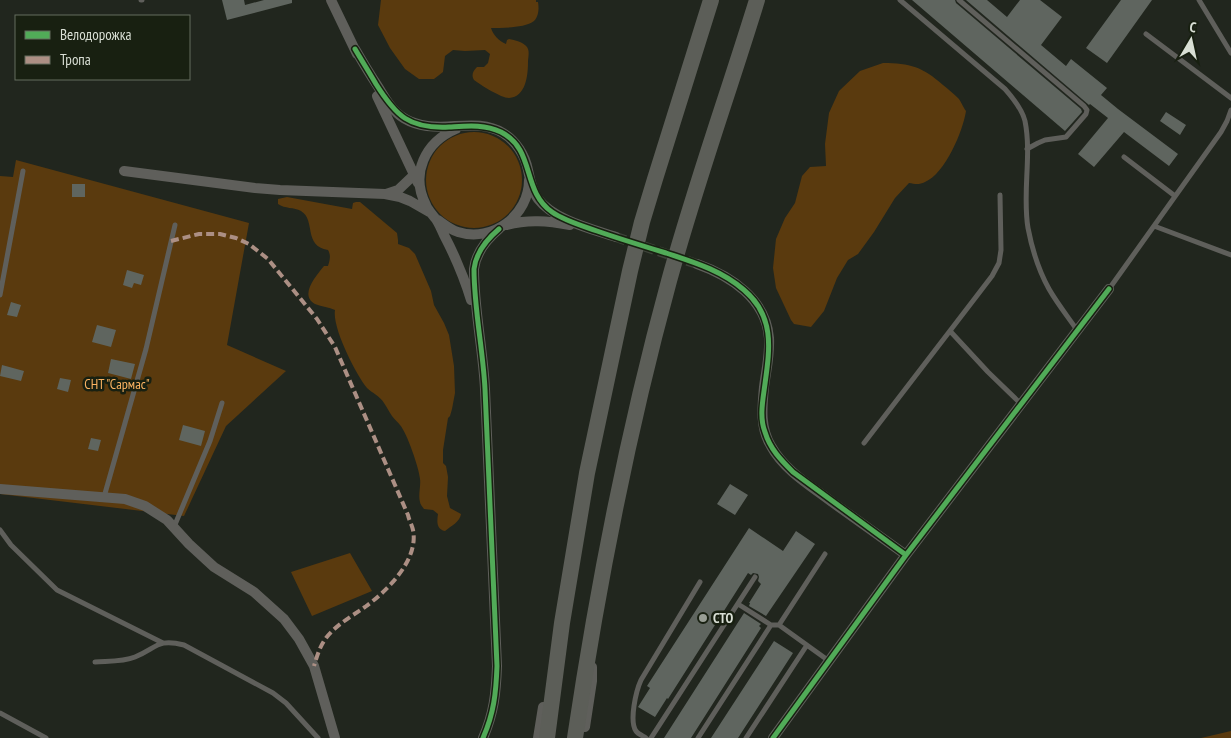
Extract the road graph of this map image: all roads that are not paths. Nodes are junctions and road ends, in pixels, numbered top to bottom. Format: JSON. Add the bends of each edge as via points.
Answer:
{"nodes":[{"id":1,"x":331,"y":0,"type":"edge"},
{"id":2,"x":711,"y":0,"type":"edge"},
{"id":3,"x":757,"y":0,"type":"edge"},
{"id":4,"x":900,"y":0,"type":"edge"},
{"id":5,"x":959,"y":0,"type":"edge"},
{"id":6,"x":1199,"y":0,"type":"edge"},
{"id":7,"x":1146,"y":34,"type":"dead end"},
{"id":8,"x":355,"y":49,"type":"junction"},
{"id":9,"x":1231,"y":53,"type":"edge"},
{"id":10,"x":1231,"y":98,"type":"edge"},
{"id":11,"x":1231,"y":110,"type":"edge"},
{"id":12,"x":469,"y":126,"type":"junction"},
{"id":13,"x":1027,"y":149,"type":"junction"},
{"id":14,"x":1124,"y":157,"type":"dead end"},
{"id":15,"x":422,"y":165,"type":"junction"},
{"id":16,"x":528,"y":168,"type":"junction"},
{"id":17,"x":23,"y":171,"type":"dead end"},
{"id":18,"x":124,"y":171,"type":"dead end"},
{"id":19,"x":415,"y":176,"type":"junction"},
{"id":20,"x":420,"y":186,"type":"junction"},
{"id":21,"x":385,"y":194,"type":"junction"},
{"id":22,"x":1000,"y":194,"type":"dead end"},
{"id":23,"x":1175,"y":196,"type":"junction"},
{"id":24,"x":433,"y":215,"type":"junction"},
{"id":25,"x":175,"y":225,"type":"dead end"},
{"id":26,"x":1154,"y":226,"type":"junction"},
{"id":27,"x":501,"y":228,"type":"junction"},
{"id":28,"x":588,"y":228,"type":"junction"},
{"id":29,"x":616,"y":237,"type":"tunnel mouth"},
{"id":30,"x":1231,"y":255,"type":"edge"},
{"id":31,"x":697,"y":264,"type":"tunnel mouth"},
{"id":32,"x":1109,"y":289,"type":"joint"},
{"id":33,"x":0,"y":295,"type":"edge"},
{"id":34,"x":478,"y":325,"type":"junction"},
{"id":35,"x":950,"y":331,"type":"junction"},
{"id":36,"x":1078,"y":331,"type":"junction"},
{"id":37,"x":222,"y":403,"type":"dead end"},
{"id":38,"x":1021,"y":404,"type":"junction"},
{"id":39,"x":864,"y":443,"type":"dead end"},
{"id":40,"x":0,"y":488,"type":"edge"},
{"id":41,"x":104,"y":497,"type":"junction"},
{"id":42,"x":174,"y":528,"type":"junction"},
{"id":43,"x":0,"y":530,"type":"edge"},
{"id":44,"x":825,"y":554,"type":"dead end"},
{"id":45,"x":906,"y":555,"type":"junction"},
{"id":46,"x":755,"y":577,"type":"dead end"},
{"id":47,"x":700,"y":582,"type":"dead end"},
{"id":48,"x":738,"y":604,"type":"junction"},
{"id":49,"x":562,"y":623,"type":"junction"},
{"id":50,"x":771,"y":625,"type":"junction"},
{"id":51,"x":779,"y":625,"type":"junction"},
{"id":52,"x":593,"y":629,"type":"junction"},
{"id":53,"x":163,"y":643,"type":"junction"},
{"id":54,"x":807,"y":645,"type":"junction"},
{"id":55,"x":829,"y":661,"type":"junction"},
{"id":56,"x":95,"y":662,"type":"dead end"},
{"id":57,"x":0,"y":713,"type":"edge"},
{"id":58,"x":776,"y":737,"type":"edge"},
{"id":59,"x":46,"y":738,"type":"edge"},
{"id":60,"x":318,"y":738,"type":"edge"},
{"id":61,"x":335,"y":738,"type":"edge"},
{"id":62,"x":483,"y":738,"type":"edge"},
{"id":63,"x":538,"y":738,"type":"edge"},
{"id":64,"x":547,"y":738,"type":"edge"},
{"id":65,"x":574,"y":738,"type":"edge"},
{"id":66,"x":583,"y":738,"type":"edge"},
{"id":67,"x":646,"y":738,"type":"edge"},
{"id":68,"x":651,"y":738,"type":"edge"},
{"id":69,"x":698,"y":738,"type":"edge"},
{"id":70,"x":746,"y":738,"type":"edge"}],
"edges":[{"from":1,"to":8,"type":"street"},
{"from":2,"to":49,"type":"highway","via":[[630,271],[587,473]]},
{"from":3,"to":52,"type":"highway","via":[[684,230],[646,371],[621,477]]},
{"from":4,"to":13,"type":"lane","via":[[1006,89],[1025,120]]},
{"from":5,"to":13,"type":"lane","via":[[1087,110],[1066,137],[1046,140]]},
{"from":6,"to":9,"type":"lane"},
{"from":7,"to":10,"type":"lane"},
{"from":8,"to":12,"type":"street","via":[[387,102],[404,118],[434,127]]},
{"from":8,"to":19,"type":"street"},
{"from":11,"to":23,"type":"lane","via":[[1221,132]]},
{"from":12,"to":15,"type":"street","via":[[457,128],[438,139]]},
{"from":12,"to":16,"type":"street","via":[[490,128],[510,138],[522,152]]},
{"from":13,"to":36,"type":"lane","via":[[1025,196],[1028,228],[1037,262],[1049,288]]},
{"from":14,"to":23,"type":"lane"},
{"from":15,"to":19,"type":"street"},
{"from":15,"to":20,"type":"street"},
{"from":16,"to":27,"type":"street","via":[[529,182],[524,203]]},
{"from":16,"to":28,"type":"street","via":[[538,198],[552,212]]},
{"from":17,"to":33,"type":"lane"},
{"from":18,"to":21,"type":"street","via":[[255,188]]},
{"from":19,"to":20,"type":"street"},
{"from":19,"to":21,"type":"street","via":[[398,190]]},
{"from":20,"to":24,"type":"street","via":[[426,206]]},
{"from":21,"to":24,"type":"street","via":[[410,201]]},
{"from":22,"to":35,"type":"lane","via":[[999,263]]},
{"from":23,"to":26,"type":"lane"},
{"from":24,"to":27,"type":"street","via":[[448,228],[468,234],[488,233]]},
{"from":24,"to":34,"type":"street","via":[[459,267]]},
{"from":25,"to":41,"type":"lane","via":[[146,349]]},
{"from":26,"to":30,"type":"lane"},
{"from":26,"to":32,"type":"lane"},
{"from":27,"to":28,"type":"street","via":[[535,220]]},
{"from":27,"to":34,"type":"street","via":[[479,251],[475,262]]},
{"from":28,"to":29,"type":"street"},
{"from":31,"to":45,"type":"street","via":[[734,282],[756,302],[762,314],[769,338],[762,418],[764,432],[779,459]]},
{"from":32,"to":36,"type":"street"},
{"from":34,"to":62,"type":"street","via":[[486,389],[497,666],[494,710]]},
{"from":35,"to":38,"type":"lane"},
{"from":35,"to":39,"type":"lane"},
{"from":36,"to":38,"type":"street"},
{"from":37,"to":42,"type":"lane"},
{"from":38,"to":45,"type":"street"},
{"from":40,"to":41,"type":"street"},
{"from":41,"to":42,"type":"street","via":[[125,499],[145,506]]},
{"from":42,"to":61,"type":"street","via":[[214,567],[254,592],[284,619],[299,638],[314,666]]},
{"from":43,"to":53,"type":"lane","via":[[57,590]]},
{"from":44,"to":51,"type":"lane"},
{"from":45,"to":55,"type":"street"},
{"from":46,"to":48,"type":"lane"},
{"from":47,"to":67,"type":"lane","via":[[637,690],[633,721],[636,730]]},
{"from":48,"to":50,"type":"lane"},
{"from":48,"to":68,"type":"lane"},
{"from":49,"to":63,"type":"street","via":[[548,674]]},
{"from":49,"to":64,"type":"highway"},
{"from":50,"to":51,"type":"lane"},
{"from":50,"to":69,"type":"lane"},
{"from":51,"to":54,"type":"lane"},
{"from":52,"to":65,"type":"highway"},
{"from":52,"to":66,"type":"street","via":[[592,681]]},
{"from":53,"to":56,"type":"lane","via":[[135,657]]},
{"from":53,"to":60,"type":"lane","via":[[184,645],[272,693],[286,703]]},
{"from":54,"to":55,"type":"lane"},
{"from":54,"to":70,"type":"lane"},
{"from":55,"to":58,"type":"street"},
{"from":57,"to":59,"type":"lane"}]}
